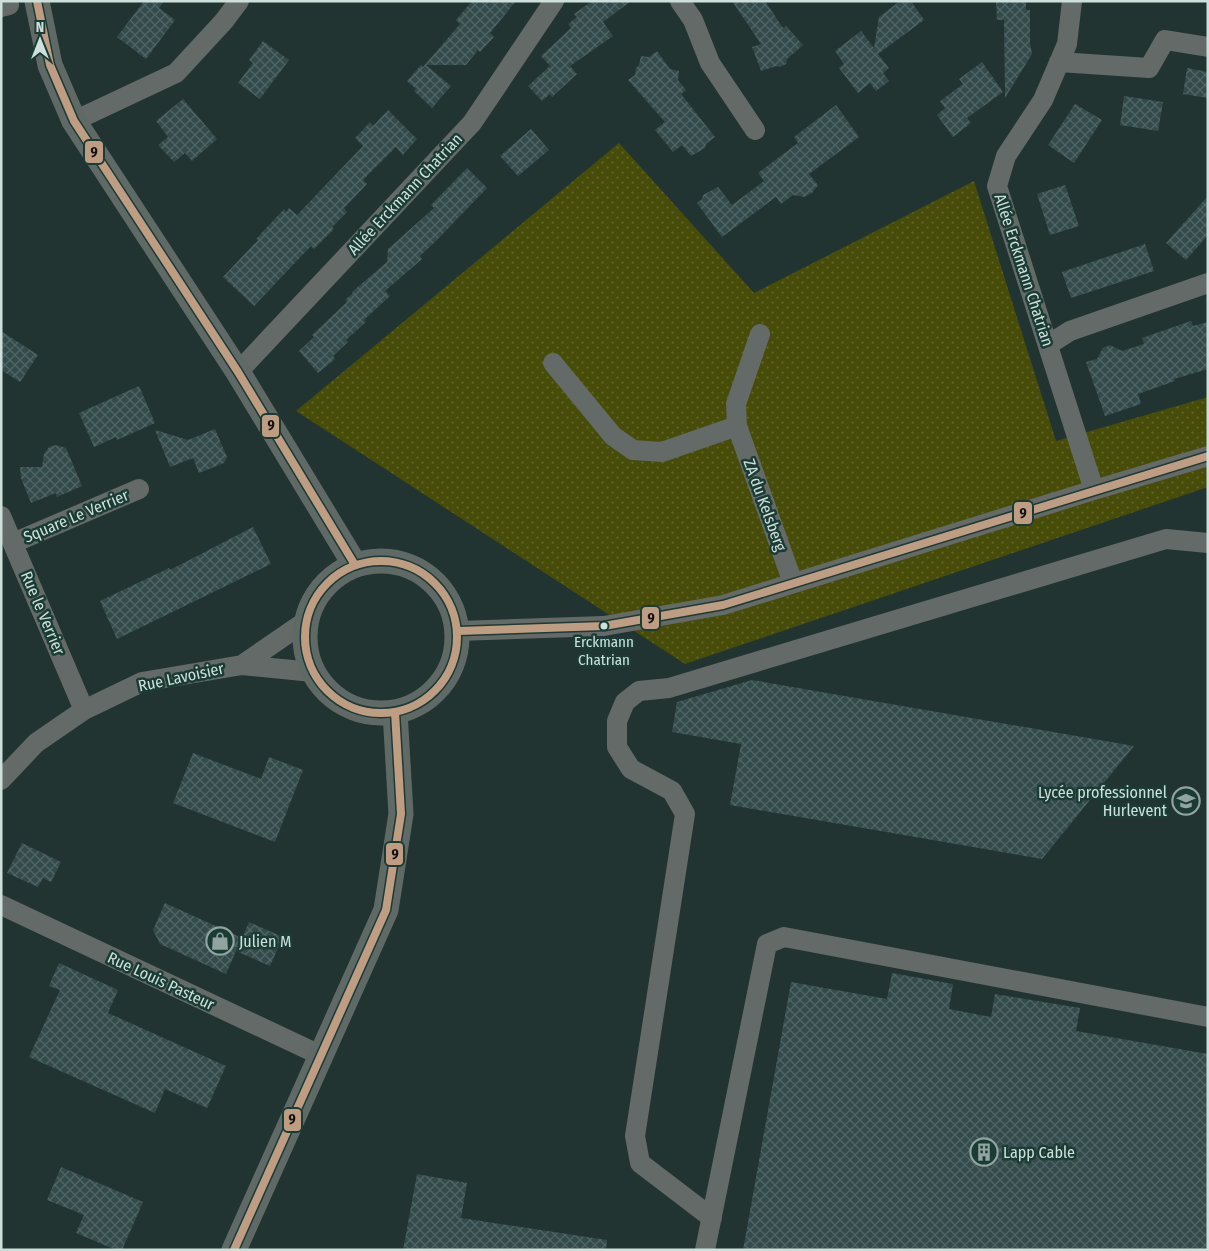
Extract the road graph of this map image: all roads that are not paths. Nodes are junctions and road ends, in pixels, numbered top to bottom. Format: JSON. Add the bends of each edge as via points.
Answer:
{"nodes":[{"id":1,"x":37,"y":1,"type":"edge"},
{"id":2,"x":239,"y":1,"type":"edge"},
{"id":3,"x":554,"y":1,"type":"edge"},
{"id":4,"x":680,"y":1,"type":"edge"},
{"id":5,"x":1072,"y":1,"type":"edge"},
{"id":6,"x":1208,"y":48,"type":"edge"},
{"id":7,"x":1059,"y":62,"type":"junction"},
{"id":8,"x":74,"y":122,"type":"junction"},
{"id":9,"x":755,"y":130,"type":"dead end"},
{"id":10,"x":1208,"y":283,"type":"edge"},
{"id":11,"x":760,"y":334,"type":"dead end"},
{"id":12,"x":1048,"y":345,"type":"junction"},
{"id":13,"x":553,"y":363,"type":"dead end"},
{"id":14,"x":238,"y":372,"type":"junction"},
{"id":15,"x":737,"y":426,"type":"junction"},
{"id":16,"x":1208,"y":456,"type":"edge"},
{"id":17,"x":139,"y":489,"type":"dead end"},
{"id":18,"x":1094,"y":490,"type":"junction"},
{"id":19,"x":1,"y":516,"type":"edge"},
{"id":20,"x":13,"y":542,"type":"junction"},
{"id":21,"x":1208,"y":543,"type":"edge"},
{"id":22,"x":355,"y":565,"type":"junction"},
{"id":23,"x":793,"y":583,"type":"junction"},
{"id":24,"x":306,"y":621,"type":"junction"},
{"id":25,"x":458,"y":631,"type":"junction"},
{"id":26,"x":242,"y":665,"type":"junction"},
{"id":27,"x":313,"y":672,"type":"junction"},
{"id":28,"x":84,"y":710,"type":"junction"},
{"id":29,"x":395,"y":712,"type":"junction"},
{"id":30,"x":1,"y":780,"type":"edge"},
{"id":31,"x":1,"y":905,"type":"edge"},
{"id":32,"x":1208,"y":1017,"type":"edge"},
{"id":33,"x":322,"y":1056,"type":"junction"},
{"id":34,"x":712,"y":1218,"type":"junction"},
{"id":35,"x":234,"y":1250,"type":"edge"},
{"id":36,"x":705,"y":1250,"type":"edge"}],
"edges":[{"from":1,"to":8,"type":"main road","via":[[50,65]]},
{"from":2,"to":8,"type":"street","via":[[176,73]]},
{"from":3,"to":14,"type":"street","name":"Allée Erckmann Chatrian","via":[[472,123]]},
{"from":4,"to":9,"type":"street","via":[[693,20],[710,64]]},
{"from":5,"to":7,"type":"street","name":"Allée Erckmann Chatrian","via":[[1067,44]]},
{"from":6,"to":7,"type":"street","via":[[1165,40],[1150,68]]},
{"from":7,"to":12,"type":"street","name":"Allée Erckmann Chatrian","via":[[1043,100],[1006,156],[997,186]]},
{"from":8,"to":14,"type":"main road"},
{"from":10,"to":12,"type":"street","via":[[1070,331]]},
{"from":11,"to":15,"type":"street","name":"ZA du Kelsberg","via":[[736,404]]},
{"from":12,"to":18,"type":"street","name":"Allée Erckmann Chatrian"},
{"from":13,"to":15,"type":"street","via":[[613,436],[633,450],[662,452]]},
{"from":14,"to":22,"type":"main road"},
{"from":15,"to":23,"type":"street","name":"ZA du Kelsberg"},
{"from":16,"to":18,"type":"street"},
{"from":17,"to":20,"type":"street","name":"Square Le Verrier"},
{"from":18,"to":23,"type":"street"},
{"from":19,"to":20,"type":"street","name":"Rue le Verrier"},
{"from":20,"to":28,"type":"street","name":"Rue le Verrier"},
{"from":21,"to":34,"type":"street","via":[[1166,539],[669,688],[639,691],[625,702],[617,721],[617,747],[631,769],[672,792],[685,814],[635,1136],[640,1163]]},
{"from":22,"to":24,"type":"main road","via":[[332,578],[321,590]]},
{"from":22,"to":25,"type":"main road","via":[[378,560],[402,563],[423,573],[441,588],[452,609]]},
{"from":23,"to":25,"type":"street","via":[[723,605],[604,626]]},
{"from":24,"to":26,"type":"street","name":"Rue Lavoisier"},
{"from":24,"to":27,"type":"main road","via":[[305,647]]},
{"from":25,"to":29,"type":"main road","via":[[456,654],[448,674],[434,692],[416,705]]},
{"from":26,"to":27,"type":"street","name":"Rue Lavoisier"},
{"from":26,"to":28,"type":"street","name":"Rue Lavoisier","via":[[142,682]]},
{"from":27,"to":29,"type":"main road","via":[[328,691],[347,705],[371,712]]},
{"from":28,"to":30,"type":"street","name":"Rue Lavoisier","via":[[36,743]]},
{"from":29,"to":33,"type":"main road","via":[[401,814],[386,910]]},
{"from":31,"to":33,"type":"street","name":"Rue Louis Pasteur"},
{"from":32,"to":34,"type":"street","via":[[784,937],[768,944]]},
{"from":33,"to":35,"type":"main road"},
{"from":34,"to":36,"type":"street"}]}
